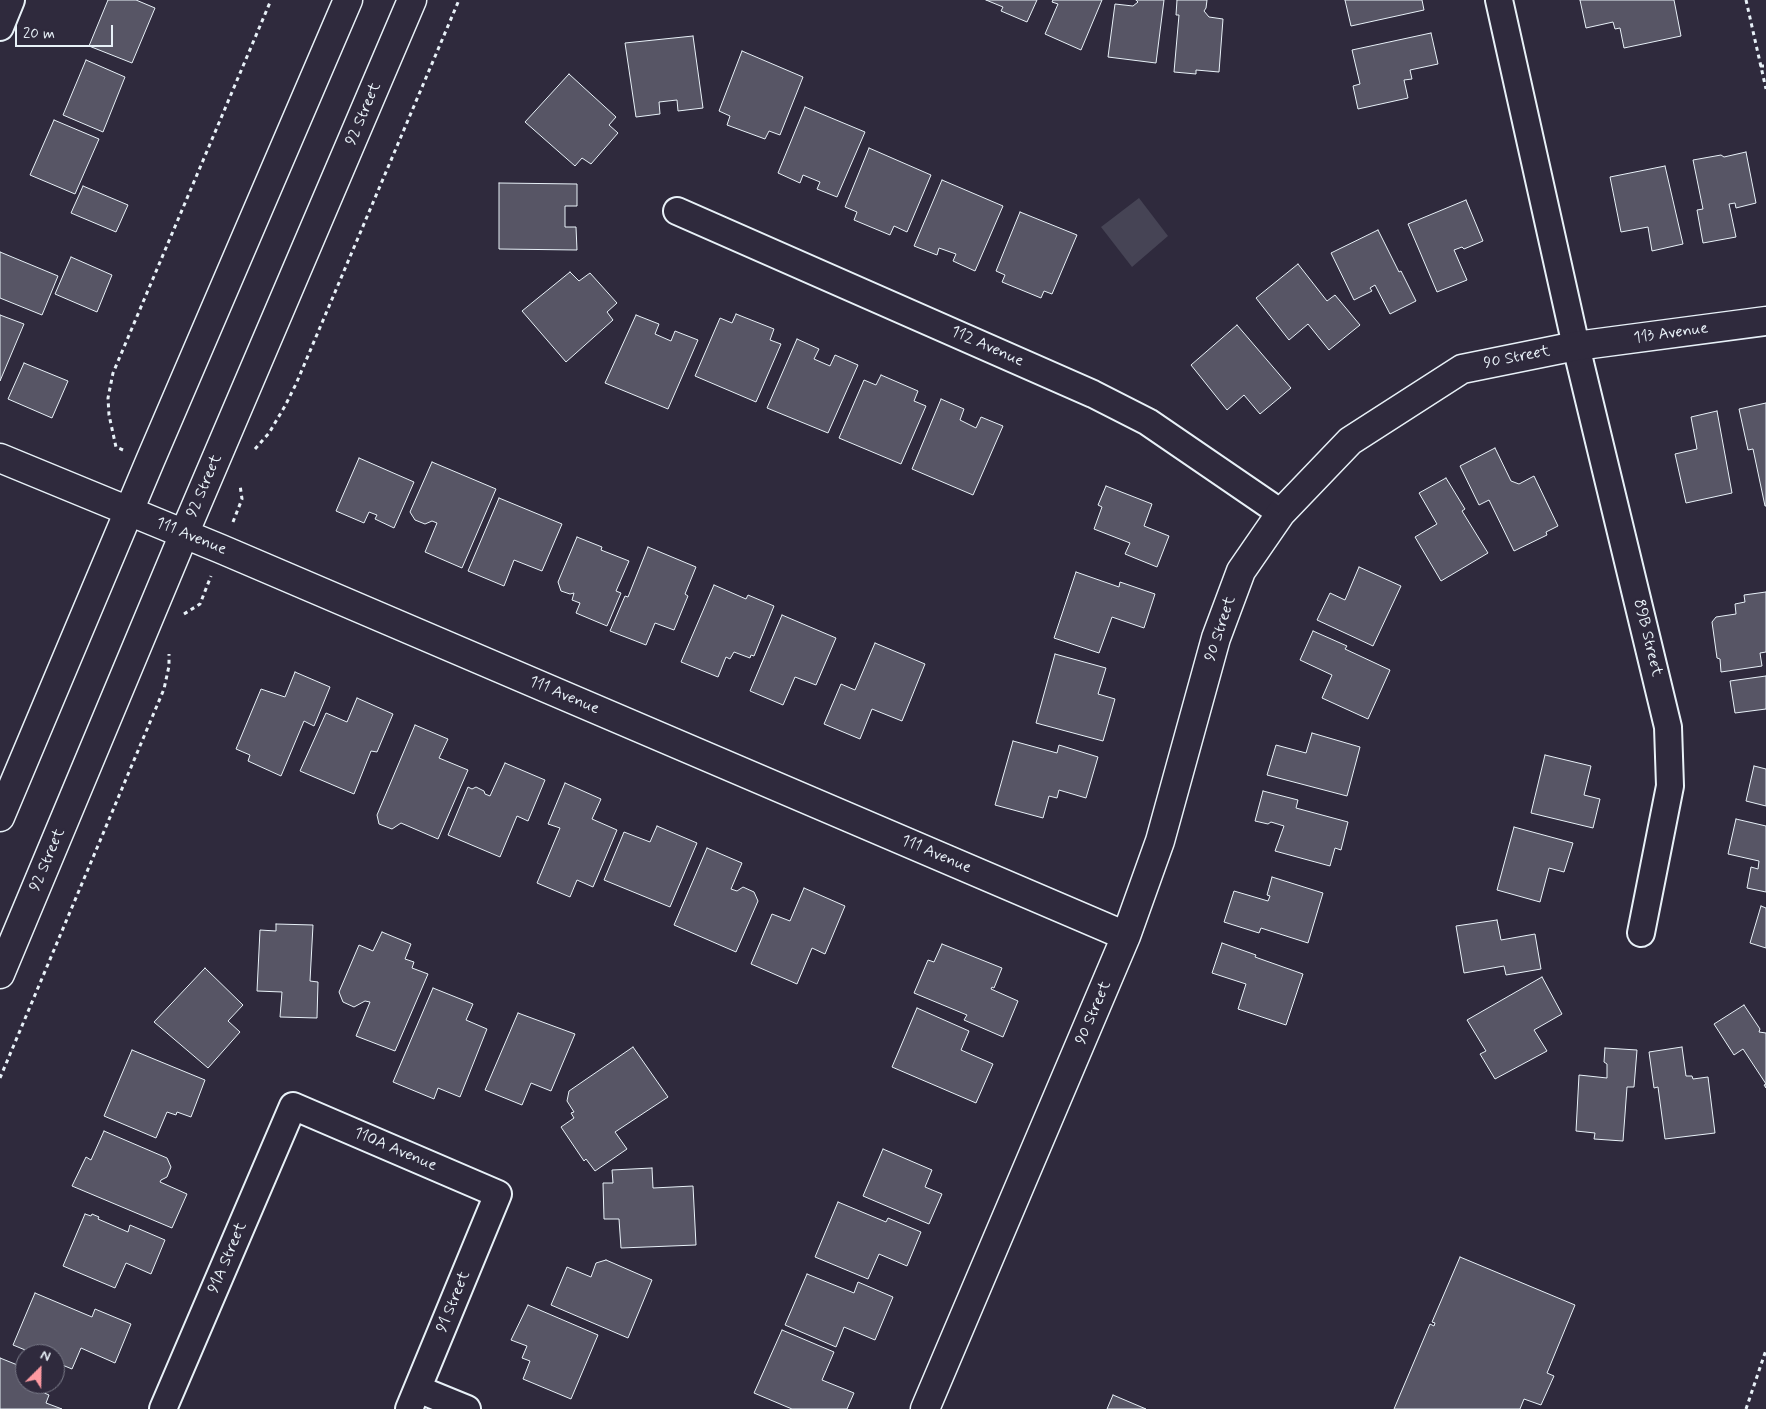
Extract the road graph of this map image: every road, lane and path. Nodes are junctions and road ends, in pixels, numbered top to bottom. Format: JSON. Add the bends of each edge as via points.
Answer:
{"nodes":[{"id":1,"x":12,"y":0,"type":"edge"},
{"id":2,"x":271,"y":0,"type":"edge"},
{"id":3,"x":348,"y":0,"type":"edge"},
{"id":4,"x":412,"y":0,"type":"edge"},
{"id":5,"x":459,"y":0,"type":"edge"},
{"id":6,"x":1499,"y":0,"type":"edge"},
{"id":7,"x":1746,"y":0,"type":"edge"},
{"id":8,"x":0,"y":27,"type":"edge"},
{"id":9,"x":1760,"y":66,"type":"junction"},
{"id":10,"x":1766,"y":66,"type":"edge"},
{"id":11,"x":1766,"y":89,"type":"edge"},
{"id":12,"x":677,"y":211,"type":"dead end"},
{"id":13,"x":1766,"y":321,"type":"edge"},
{"id":14,"x":1576,"y":346,"type":"junction"},
{"id":15,"x":116,"y":447,"type":"dead end"},
{"id":16,"x":253,"y":452,"type":"dead end"},
{"id":17,"x":0,"y":458,"type":"edge"},
{"id":18,"x":242,"y":478,"type":"dead end"},
{"id":19,"x":242,"y":499,"type":"dead end"},
{"id":20,"x":129,"y":511,"type":"junction"},
{"id":21,"x":1281,"y":513,"type":"junction"},
{"id":22,"x":184,"y":534,"type":"junction"},
{"id":23,"x":200,"y":604,"type":"dead end"},
{"id":24,"x":180,"y":622,"type":"dead end"},
{"id":25,"x":168,"y":652,"type":"dead end"},
{"id":26,"x":0,"y":817,"type":"edge"},
{"id":27,"x":1641,"y":933,"type":"dead end"},
{"id":28,"x":1126,"y":936,"type":"junction"},
{"id":29,"x":0,"y":974,"type":"edge"},
{"id":30,"x":0,"y":1078,"type":"edge"},
{"id":31,"x":292,"y":1106,"type":"joint"},
{"id":32,"x":498,"y":1194,"type":"joint"},
{"id":33,"x":1766,"y":1350,"type":"edge"},
{"id":34,"x":414,"y":1399,"type":"edge"},
{"id":35,"x":163,"y":1409,"type":"edge"},
{"id":36,"x":467,"y":1409,"type":"edge"},
{"id":37,"x":925,"y":1409,"type":"edge"},
{"id":38,"x":1746,"y":1409,"type":"edge"}],
"edges":[{"from":1,"to":8,"type":"street"},
{"from":2,"to":15,"type":"path","via":[[113,373],[108,398]]},
{"from":3,"to":20,"type":"street"},
{"from":4,"to":22,"type":"street","name":"92 Street"},
{"from":5,"to":16,"type":"path","via":[[296,384],[269,433]]},
{"from":6,"to":14,"type":"street"},
{"from":7,"to":9,"type":"path"},
{"from":9,"to":10,"type":"path"},
{"from":9,"to":11,"type":"path"},
{"from":12,"to":21,"type":"street","name":"112 Avenue","via":[[1093,394],[1148,422]]},
{"from":13,"to":14,"type":"street","name":"113 Avenue"},
{"from":14,"to":21,"type":"street","name":"90 Street","via":[[1462,369],[1350,440]]},
{"from":14,"to":27,"type":"street","name":"89B Street","via":[[1668,727],[1670,786]]},
{"from":17,"to":20,"type":"street","name":"111 Avenue"},
{"from":18,"to":19,"type":"path"},
{"from":20,"to":22,"type":"street","name":"111 Avenue"},
{"from":20,"to":26,"type":"street"},
{"from":21,"to":28,"type":"street","name":"90 Street","via":[[1241,571],[1216,638],[1160,841]]},
{"from":22,"to":28,"type":"street","name":"111 Avenue"},
{"from":22,"to":29,"type":"street","name":"92 Street"},
{"from":23,"to":24,"type":"path","via":[[184,615]]},
{"from":25,"to":30,"type":"path","via":[[164,689]]},
{"from":28,"to":37,"type":"street","name":"90 Street"},
{"from":31,"to":32,"type":"street","name":"110A Avenue"},
{"from":31,"to":35,"type":"street","name":"91A Street"},
{"from":32,"to":34,"type":"street","name":"91 Street"},
{"from":33,"to":38,"type":"path"},
{"from":34,"to":36,"type":"street"}]}
